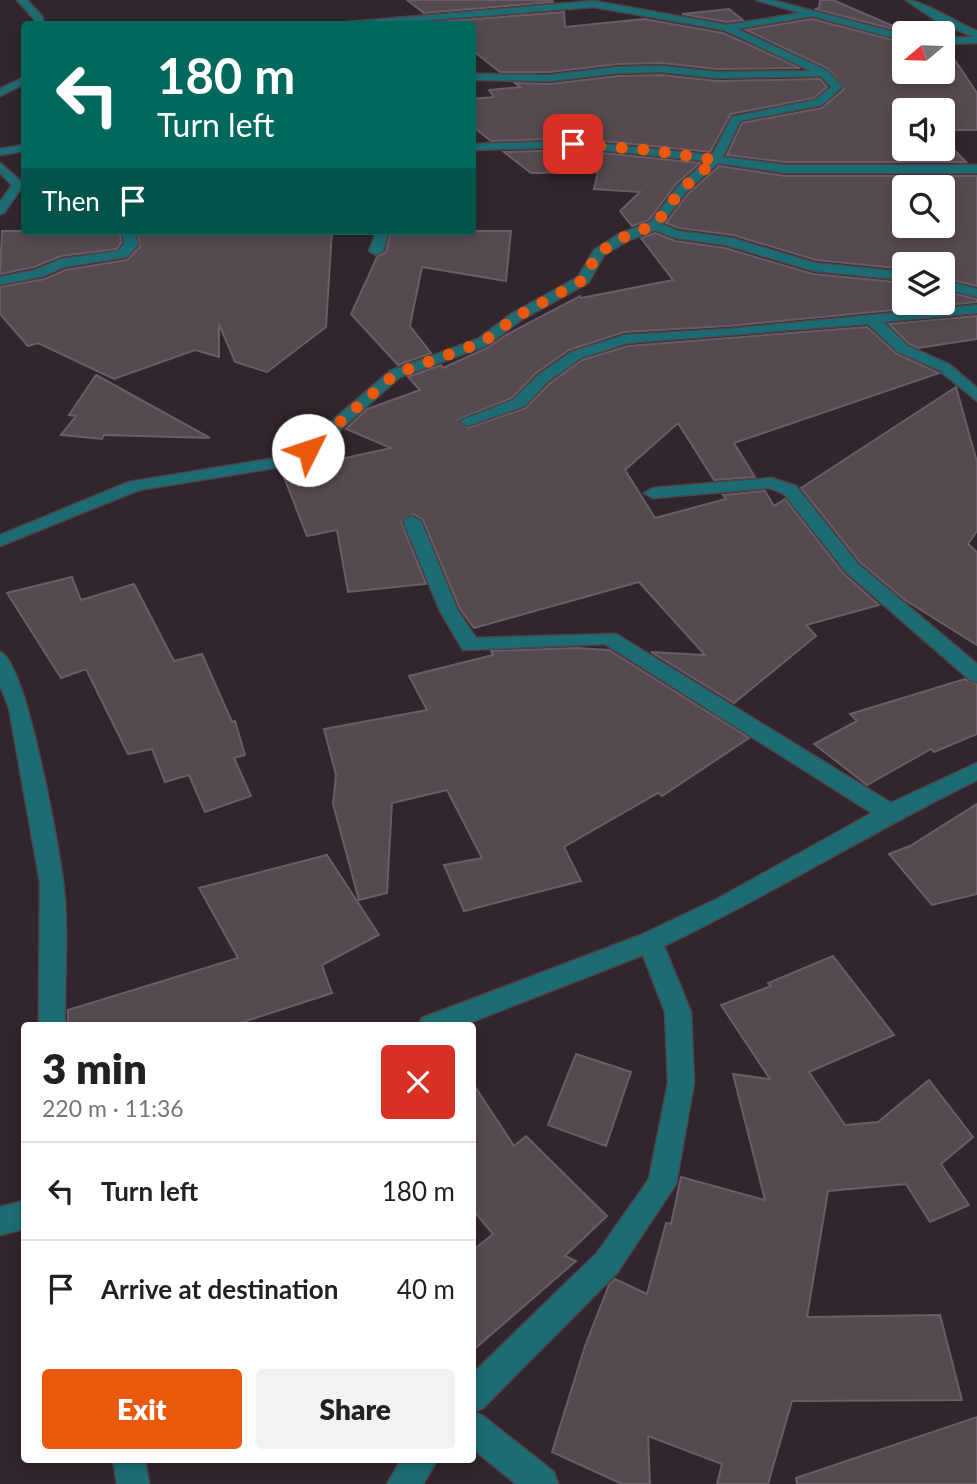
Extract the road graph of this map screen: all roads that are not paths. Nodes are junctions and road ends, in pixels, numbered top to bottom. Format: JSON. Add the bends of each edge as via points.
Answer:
{"nodes":[{"id":1,"x":22,"y":0,"type":"edge"},
{"id":2,"x":621,"y":0,"type":"edge"},
{"id":3,"x":761,"y":0,"type":"edge"},
{"id":4,"x":911,"y":0,"type":"edge"},
{"id":5,"x":808,"y":15,"type":"junction"},
{"id":6,"x":40,"y":21,"type":"edge"},
{"id":7,"x":388,"y":21,"type":"edge"},
{"id":8,"x":688,"y":22,"type":"junction"},
{"id":9,"x":727,"y":29,"type":"junction"},
{"id":10,"x":892,"y":35,"type":"edge"},
{"id":11,"x":977,"y":35,"type":"edge"},
{"id":12,"x":977,"y":40,"type":"edge"},
{"id":13,"x":956,"y":41,"type":"edge"},
{"id":14,"x":824,"y":73,"type":"junction"},
{"id":15,"x":476,"y":77,"type":"edge"},
{"id":16,"x":21,"y":85,"type":"edge"},
{"id":17,"x":0,"y":93,"type":"edge"},
{"id":18,"x":476,"y":147,"type":"edge"},
{"id":19,"x":21,"y":148,"type":"edge"},
{"id":20,"x":0,"y":152,"type":"edge"},
{"id":21,"x":715,"y":160,"type":"junction"},
{"id":22,"x":0,"y":167,"type":"edge"},
{"id":23,"x":977,"y":169,"type":"edge"},
{"id":24,"x":0,"y":210,"type":"edge"},
{"id":25,"x":655,"y":225,"type":"junction"},
{"id":26,"x":129,"y":235,"type":"edge"},
{"id":27,"x":382,"y":235,"type":"edge"},
{"id":28,"x":376,"y":251,"type":"dead end"},
{"id":29,"x":892,"y":275,"type":"edge"},
{"id":30,"x":0,"y":281,"type":"edge"},
{"id":31,"x":955,"y":287,"type":"edge"},
{"id":32,"x":977,"y":293,"type":"edge"},
{"id":33,"x":977,"y":309,"type":"edge"},
{"id":34,"x":869,"y":317,"type":"junction"},
{"id":35,"x":977,"y":396,"type":"edge"},
{"id":36,"x":467,"y":421,"type":"dead end"},
{"id":37,"x":653,"y":493,"type":"dead end"},
{"id":38,"x":412,"y":521,"type":"dead end"},
{"id":39,"x":0,"y":541,"type":"edge"},
{"id":40,"x":0,"y":659,"type":"edge"},
{"id":41,"x":977,"y":675,"type":"edge"},
{"id":42,"x":977,"y":771,"type":"edge"},
{"id":43,"x":890,"y":813,"type":"junction"},
{"id":44,"x":650,"y":942,"type":"junction"},
{"id":45,"x":52,"y":1022,"type":"edge"},
{"id":46,"x":441,"y":1022,"type":"edge"},
{"id":47,"x":21,"y":1216,"type":"edge"},
{"id":48,"x":0,"y":1221,"type":"edge"},
{"id":49,"x":476,"y":1393,"type":"edge"},
{"id":50,"x":476,"y":1430,"type":"edge"},
{"id":51,"x":130,"y":1463,"type":"edge"},
{"id":52,"x":419,"y":1463,"type":"edge"},
{"id":53,"x":133,"y":1484,"type":"edge"},
{"id":54,"x":403,"y":1484,"type":"edge"},
{"id":55,"x":542,"y":1484,"type":"edge"}],
"edges":[{"from":1,"to":6,"type":"street"},
{"from":2,"to":8,"type":"street"},
{"from":3,"to":5,"type":"street"},
{"from":4,"to":11,"type":"street"},
{"from":5,"to":9,"type":"street"},
{"from":5,"to":10,"type":"street"},
{"from":7,"to":8,"type":"street","via":[[594,4]]},
{"from":8,"to":9,"type":"street"},
{"from":9,"to":14,"type":"street"},
{"from":12,"to":13,"type":"street"},
{"from":14,"to":15,"type":"street","via":[[753,76],[662,69],[550,78]]},
{"from":14,"to":21,"type":"street","via":[[836,87],[818,103],[736,119]]},
{"from":16,"to":17,"type":"street"},
{"from":18,"to":21,"type":"street","via":[[573,144]]},
{"from":19,"to":20,"type":"street"},
{"from":21,"to":23,"type":"street","via":[[785,169]]},
{"from":21,"to":25,"type":"street","via":[[682,189]]},
{"from":22,"to":24,"type":"street","via":[[19,185]]},
{"from":25,"to":29,"type":"street","via":[[675,234],[727,242],[814,267]]},
{"from":25,"to":39,"type":"street","via":[[598,253],[583,280],[516,317],[483,342],[395,374],[308,450],[280,462],[135,486]]},
{"from":26,"to":30,"type":"street","via":[[131,245],[122,254],[61,263]]},
{"from":27,"to":28,"type":"street"},
{"from":31,"to":32,"type":"street"},
{"from":33,"to":34,"type":"street"},
{"from":34,"to":35,"type":"street","via":[[903,349],[944,367]]},
{"from":34,"to":36,"type":"street","via":[[625,339],[576,355],[542,379],[519,403]]},
{"from":37,"to":41,"type":"street","via":[[772,483],[790,490],[852,568]]},
{"from":38,"to":43,"type":"street","via":[[449,611],[470,645],[609,638]]},
{"from":40,"to":45,"type":"street","via":[[19,708],[52,882]]},
{"from":42,"to":43,"type":"street"},
{"from":43,"to":44,"type":"street","via":[[727,905]]},
{"from":44,"to":46,"type":"street"},
{"from":44,"to":49,"type":"street","via":[[678,1012],[681,1083],[662,1184],[607,1263]]},
{"from":47,"to":48,"type":"street"},
{"from":50,"to":55,"type":"street"},
{"from":51,"to":53,"type":"street"},
{"from":52,"to":54,"type":"street"}]}
